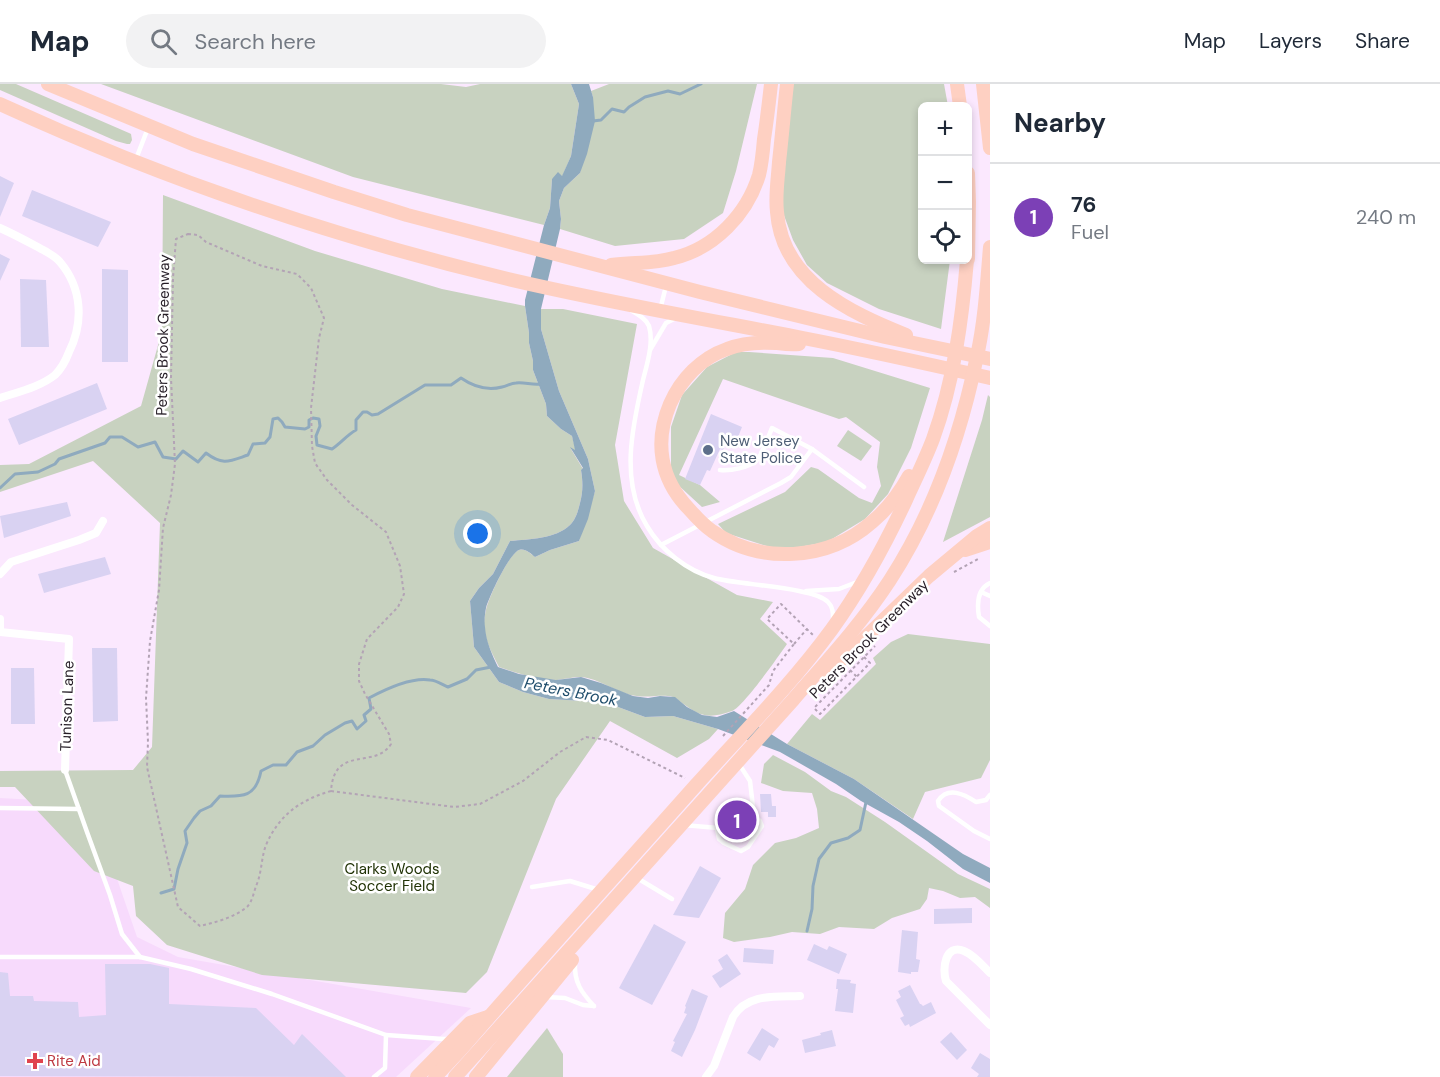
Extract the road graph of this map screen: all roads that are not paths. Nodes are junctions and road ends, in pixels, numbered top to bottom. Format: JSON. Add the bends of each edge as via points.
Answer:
{"nodes":[{"id":1,"x":48,"y":84,"type":"edge"},
{"id":2,"x":771,"y":84,"type":"edge"},
{"id":3,"x":787,"y":84,"type":"edge"},
{"id":4,"x":957,"y":84,"type":"edge"},
{"id":5,"x":983,"y":84,"type":"edge"},
{"id":6,"x":959,"y":102,"type":"edge"},
{"id":7,"x":0,"y":104,"type":"edge"},
{"id":8,"x":148,"y":126,"type":"junction"},
{"id":9,"x":990,"y":148,"type":"edge"},
{"id":10,"x":135,"y":162,"type":"junction"},
{"id":11,"x":0,"y":228,"type":"edge"},
{"id":12,"x":990,"y":247,"type":"edge"},
{"id":13,"x":967,"y":264,"type":"edge"},
{"id":14,"x":601,"y":266,"type":"junction"},
{"id":15,"x":666,"y":283,"type":"junction"},
{"id":16,"x":618,"y":303,"type":"junction"},
{"id":17,"x":659,"y":310,"type":"junction"},
{"id":18,"x":686,"y":315,"type":"junction"},
{"id":19,"x":986,"y":326,"type":"edge"},
{"id":20,"x":816,"y":340,"type":"junction"},
{"id":21,"x":941,"y":349,"type":"junction"},
{"id":22,"x":650,"y":350,"type":"junction"},
{"id":23,"x":984,"y":357,"type":"edge"},
{"id":24,"x":988,"y":378,"type":"edge"},
{"id":25,"x":0,"y":398,"type":"edge"},
{"id":26,"x":933,"y":437,"type":"junction"},
{"id":27,"x":812,"y":449,"type":"junction"},
{"id":28,"x":720,"y":470,"type":"dead end"},
{"id":29,"x":864,"y":487,"type":"dead end"},
{"id":30,"x":104,"y":521,"type":"dead end"},
{"id":31,"x":990,"y":528,"type":"edge"},
{"id":32,"x":661,"y":545,"type":"junction"},
{"id":33,"x":989,"y":548,"type":"edge"},
{"id":34,"x":958,"y":553,"type":"junction"},
{"id":35,"x":0,"y":574,"type":"edge"},
{"id":36,"x":866,"y":577,"type":"junction"},
{"id":37,"x":990,"y":583,"type":"edge"},
{"id":38,"x":801,"y":591,"type":"junction"},
{"id":39,"x":981,"y":592,"type":"junction"},
{"id":40,"x":990,"y":596,"type":"edge"},
{"id":41,"x":0,"y":619,"type":"edge"},
{"id":42,"x":990,"y":626,"type":"edge"},
{"id":43,"x":0,"y":632,"type":"edge"},
{"id":44,"x":828,"y":633,"type":"junction"},
{"id":45,"x":793,"y":700,"type":"junction"},
{"id":46,"x":738,"y":761,"type":"junction"},
{"id":47,"x":66,"y":770,"type":"joint"},
{"id":48,"x":990,"y":795,"type":"edge"},
{"id":49,"x":0,"y":808,"type":"edge"},
{"id":50,"x":79,"y":809,"type":"junction"},
{"id":51,"x":754,"y":816,"type":"junction"},
{"id":52,"x":680,"y":825,"type":"junction"},
{"id":53,"x":717,"y":829,"type":"junction"},
{"id":54,"x":730,"y":829,"type":"dead end"},
{"id":55,"x":744,"y":829,"type":"dead end"},
{"id":56,"x":990,"y":839,"type":"edge"},
{"id":57,"x":635,"y":876,"type":"junction"},
{"id":58,"x":532,"y":887,"type":"dead end"},
{"id":59,"x":601,"y":891,"type":"junction"},
{"id":60,"x":672,"y":899,"type":"dead end"},
{"id":61,"x":600,"y":915,"type":"junction"},
{"id":62,"x":576,"y":955,"type":"junction"},
{"id":63,"x":0,"y":957,"type":"edge"},
{"id":64,"x":140,"y":957,"type":"junction"},
{"id":65,"x":990,"y":974,"type":"edge"},
{"id":66,"x":800,"y":996,"type":"dead end"},
{"id":67,"x":542,"y":997,"type":"junction"},
{"id":68,"x":489,"y":1016,"type":"junction"},
{"id":69,"x":990,"y":1025,"type":"edge"},
{"id":70,"x":386,"y":1035,"type":"junction"},
{"id":71,"x":456,"y":1038,"type":"junction"},
{"id":72,"x":374,"y":1077,"type":"edge"},
{"id":73,"x":417,"y":1077,"type":"edge"},
{"id":74,"x":435,"y":1077,"type":"edge"},
{"id":75,"x":455,"y":1077,"type":"edge"},
{"id":76,"x":476,"y":1077,"type":"edge"},
{"id":77,"x":706,"y":1077,"type":"edge"}],
"edges":[{"from":1,"to":8,"type":"highway"},
{"from":2,"to":14,"type":"highway","via":[[759,174],[732,223],[705,245],[676,258]]},
{"from":3,"to":21,"type":"highway","via":[[776,196],[785,247],[811,282],[840,303],[863,317]]},
{"from":4,"to":6,"type":"highway"},
{"from":5,"to":9,"type":"highway"},
{"from":7,"to":10,"type":"highway"},
{"from":8,"to":10,"type":"lane"},
{"from":8,"to":14,"type":"highway","via":[[334,192]]},
{"from":10,"to":16,"type":"highway","via":[[324,229],[426,258]]},
{"from":11,"to":25,"type":"street","via":[[58,260],[69,275],[79,307],[76,338],[56,374]]},
{"from":12,"to":19,"type":"highway"},
{"from":13,"to":26,"type":"highway","via":[[948,386]]},
{"from":14,"to":15,"type":"highway"},
{"from":15,"to":17,"type":"lane"},
{"from":15,"to":21,"type":"highway"},
{"from":16,"to":17,"type":"highway"},
{"from":16,"to":22,"type":"lane","via":[[644,319]]},
{"from":17,"to":18,"type":"highway"},
{"from":18,"to":20,"type":"highway"},
{"from":18,"to":22,"type":"lane","via":[[666,323]]},
{"from":19,"to":23,"type":"highway"},
{"from":20,"to":24,"type":"highway"},
{"from":20,"to":26,"type":"highway","via":[[726,349],[690,373],[675,393],[662,430],[664,470],[673,490],[702,524],[733,543],[769,553],[800,554],[834,545],[871,524],[887,508]]},
{"from":21,"to":23,"type":"highway"},
{"from":22,"to":32,"type":"lane","via":[[636,413],[631,480],[646,525]]},
{"from":23,"to":45,"type":"highway","via":[[970,388],[937,492],[908,552],[867,613]]},
{"from":26,"to":36,"type":"highway","via":[[901,511]]},
{"from":27,"to":28,"type":"lane","via":[[772,428],[757,460],[730,471]]},
{"from":27,"to":29,"type":"lane"},
{"from":27,"to":32,"type":"lane","via":[[791,477]]},
{"from":30,"to":35,"type":"street","via":[[96,533],[11,562]]},
{"from":31,"to":34,"type":"highway"},
{"from":32,"to":38,"type":"lane","via":[[677,560],[712,578]]},
{"from":33,"to":34,"type":"highway"},
{"from":34,"to":45,"type":"highway"},
{"from":36,"to":38,"type":"lane","via":[[838,589]]},
{"from":36,"to":44,"type":"highway"},
{"from":37,"to":39,"type":"lane"},
{"from":38,"to":44,"type":"lane","via":[[829,603],[833,619]]},
{"from":39,"to":40,"type":"lane"},
{"from":39,"to":42,"type":"lane","via":[[979,617]]},
{"from":41,"to":43,"type":"street","name":"Tunison Lane"},
{"from":43,"to":47,"type":"street","name":"Tunison Lane","via":[[69,639]]},
{"from":44,"to":59,"type":"highway","via":[[721,748]]},
{"from":45,"to":46,"type":"highway"},
{"from":46,"to":51,"type":"lane","via":[[750,781]]},
{"from":46,"to":52,"type":"highway"},
{"from":47,"to":50,"type":"lane"},
{"from":48,"to":56,"type":"lane","via":[[976,802],[957,792],[938,801],[939,806]]},
{"from":49,"to":50,"type":"lane"},
{"from":50,"to":64,"type":"lane","via":[[122,934]]},
{"from":51,"to":53,"type":"lane","via":[[762,826],[741,851],[719,839]]},
{"from":51,"to":55,"type":"lane"},
{"from":52,"to":53,"type":"lane"},
{"from":52,"to":57,"type":"highway"},
{"from":53,"to":54,"type":"lane"},
{"from":57,"to":60,"type":"lane"},
{"from":57,"to":61,"type":"highway"},
{"from":58,"to":59,"type":"lane","via":[[570,881]]},
{"from":59,"to":68,"type":"highway"},
{"from":61,"to":62,"type":"highway"},
{"from":61,"to":75,"type":"highway"},
{"from":62,"to":67,"type":"highway"},
{"from":62,"to":67,"type":"lane","via":[[577,983],[594,1006]]},
{"from":63,"to":64,"type":"lane"},
{"from":64,"to":70,"type":"lane","via":[[272,994]]},
{"from":65,"to":69,"type":"street","via":[[978,960],[959,949],[949,953],[945,960],[946,981]]},
{"from":66,"to":77,"type":"street","via":[[761,998],[738,1009]]},
{"from":67,"to":76,"type":"highway"},
{"from":68,"to":71,"type":"highway","via":[[470,1023]]},
{"from":68,"to":74,"type":"highway"},
{"from":70,"to":71,"type":"lane"},
{"from":70,"to":72,"type":"lane","via":[[385,1068]]},
{"from":71,"to":73,"type":"highway"}]}
